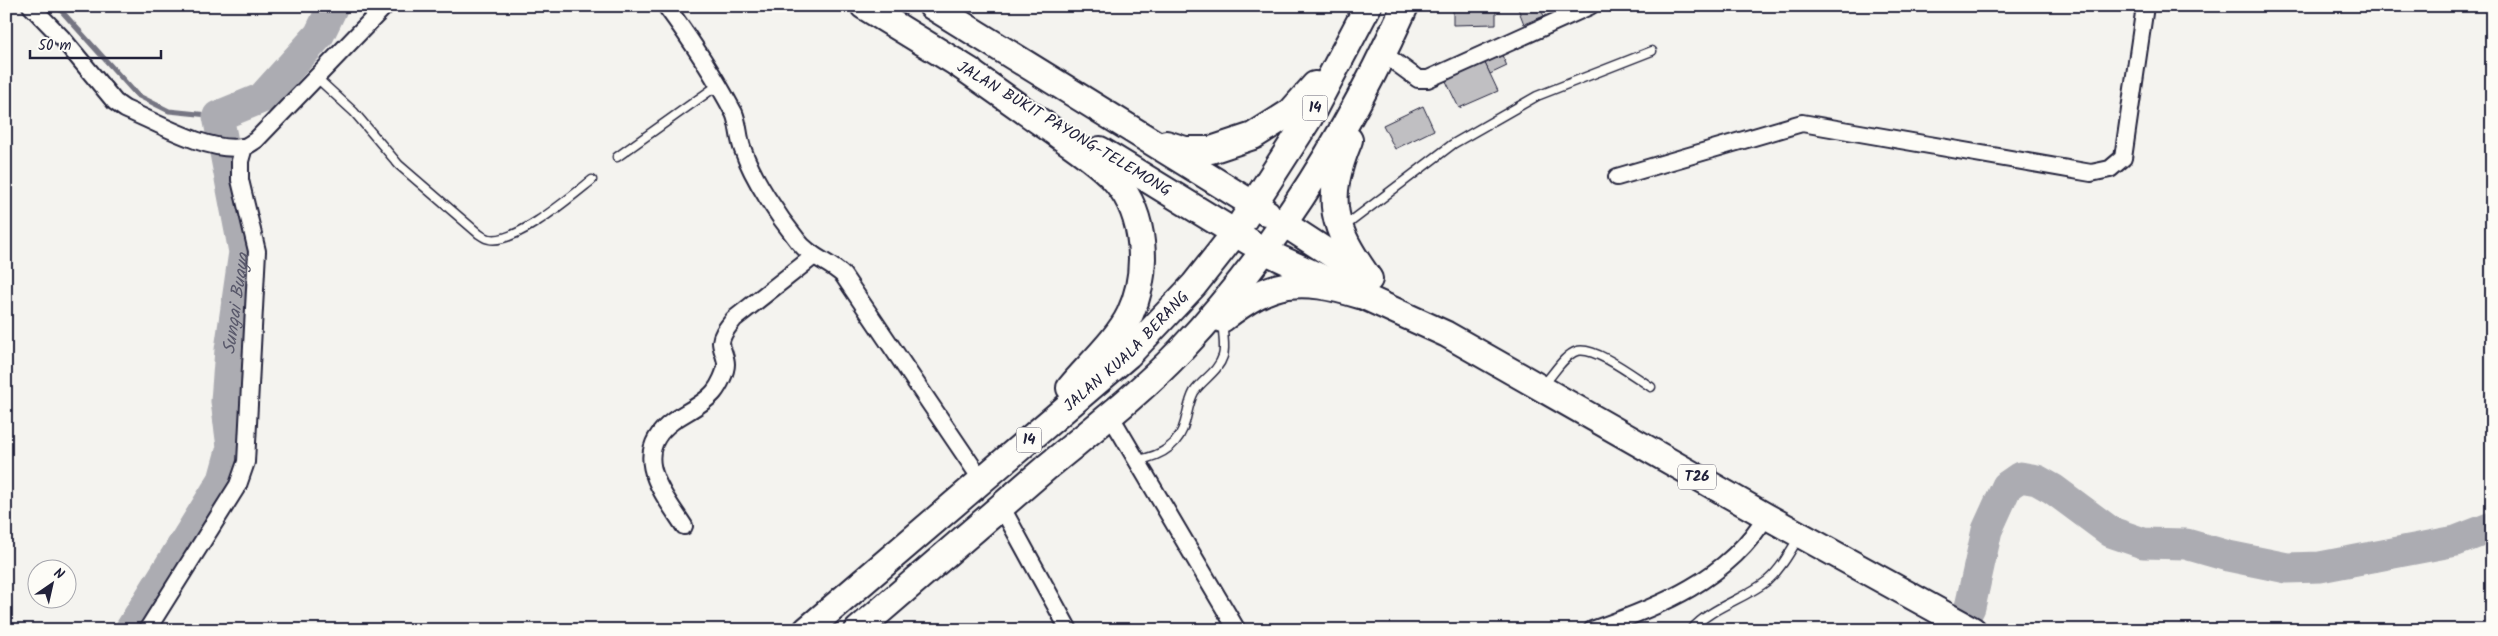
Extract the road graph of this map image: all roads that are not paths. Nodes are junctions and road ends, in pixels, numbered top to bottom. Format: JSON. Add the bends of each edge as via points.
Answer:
{"nodes":[{"id":1,"x":31,"y":6,"type":"edge"},
{"id":2,"x":386,"y":6,"type":"edge"},
{"id":3,"x":666,"y":6,"type":"edge"},
{"id":4,"x":864,"y":6,"type":"edge"},
{"id":5,"x":932,"y":6,"type":"edge"},
{"id":6,"x":1368,"y":6,"type":"edge"},
{"id":7,"x":1405,"y":6,"type":"edge"},
{"id":8,"x":1590,"y":6,"type":"edge"},
{"id":9,"x":2144,"y":6,"type":"edge"},
{"id":10,"x":1352,"y":37,"type":"junction"},
{"id":11,"x":1652,"y":51,"type":"dead end"},
{"id":12,"x":1384,"y":54,"type":"junction"},
{"id":13,"x":957,"y":63,"type":"junction"},
{"id":14,"x":317,"y":78,"type":"junction"},
{"id":15,"x":718,"y":85,"type":"junction"},
{"id":16,"x":1144,"y":137,"type":"junction"},
{"id":17,"x":238,"y":148,"type":"junction"},
{"id":18,"x":617,"y":157,"type":"dead end"},
{"id":19,"x":1617,"y":177,"type":"dead end"},
{"id":20,"x":592,"y":180,"type":"dead end"},
{"id":21,"x":1254,"y":205,"type":"junction"},
{"id":22,"x":1283,"y":223,"type":"junction"},
{"id":23,"x":1339,"y":230,"type":"junction"},
{"id":24,"x":1234,"y":233,"type":"junction"},
{"id":25,"x":1264,"y":251,"type":"junction"},
{"id":26,"x":814,"y":256,"type":"junction"},
{"id":27,"x":1365,"y":287,"type":"junction"},
{"id":28,"x":1224,"y":318,"type":"junction"},
{"id":29,"x":1179,"y":352,"type":"junction"},
{"id":30,"x":1651,"y":387,"type":"dead end"},
{"id":31,"x":1541,"y":388,"type":"junction"},
{"id":32,"x":1110,"y":415,"type":"junction"},
{"id":33,"x":1014,"y":453,"type":"junction"},
{"id":34,"x":1138,"y":460,"type":"junction"},
{"id":35,"x":981,"y":479,"type":"junction"},
{"id":36,"x":1002,"y":506,"type":"junction"},
{"id":37,"x":1766,"y":516,"type":"junction"},
{"id":38,"x":684,"y":526,"type":"dead end"},
{"id":39,"x":1800,"y":535,"type":"junction"},
{"id":40,"x":147,"y":630,"type":"edge"},
{"id":41,"x":807,"y":630,"type":"edge"},
{"id":42,"x":858,"y":630,"type":"edge"},
{"id":43,"x":1070,"y":630,"type":"edge"},
{"id":44,"x":1237,"y":630,"type":"edge"},
{"id":45,"x":1592,"y":630,"type":"edge"},
{"id":46,"x":1691,"y":630,"type":"edge"},
{"id":47,"x":1973,"y":630,"type":"edge"}],
"edges":[{"from":1,"to":17,"type":"street","via":[[120,106],[212,145]]},
{"from":2,"to":14,"type":"street"},
{"from":3,"to":15,"type":"street","via":[[698,50]]},
{"from":4,"to":13,"type":"highway","name":"JALAN BUKIT PAYONG-TELEMONG"},
{"from":5,"to":16,"type":"highway","name":"JALAN BUKIT PAYONG-TELEMONG"},
{"from":6,"to":10,"type":"highway","name":"JALAN KUALA BERANG","number":"14"},
{"from":7,"to":12,"type":"highway","name":"JALAN KUALA BERANG","number":"14"},
{"from":8,"to":12,"type":"street","via":[[1428,79],[1418,79]]},
{"from":9,"to":19,"type":"street","via":[[2123,158],[2110,169],[2091,173],[1802,123]]},
{"from":10,"to":16,"type":"highway","via":[[1291,112],[1253,136],[1211,150],[1185,150]]},
{"from":10,"to":21,"type":"highway","name":"JALAN KUALA BERANG","number":"14","via":[[1309,118]]},
{"from":11,"to":23,"type":"lane","via":[[1537,96],[1453,144]]},
{"from":12,"to":22,"type":"highway","name":"JALAN KUALA BERANG","number":"14","via":[[1340,136]]},
{"from":12,"to":23,"type":"highway","via":[[1337,170],[1334,200]]},
{"from":13,"to":24,"type":"highway","name":"JALAN BUKIT PAYONG-TELEMONG"},
{"from":13,"to":33,"type":"highway","via":[[1087,155],[1115,180],[1127,197],[1140,232],[1142,265],[1130,315]]},
{"from":14,"to":17,"type":"street","via":[[256,140]]},
{"from":14,"to":20,"type":"lane","via":[[354,112],[399,165],[489,239],[511,235],[548,216]]},
{"from":15,"to":18,"type":"lane"},
{"from":15,"to":26,"type":"street","via":[[735,115],[743,150],[760,184],[799,242]]},
{"from":16,"to":21,"type":"highway","name":"JALAN BUKIT PAYONG-TELEMONG"},
{"from":17,"to":40,"type":"street","via":[[240,180],[257,250],[246,462],[238,485]]},
{"from":21,"to":22,"type":"highway","name":"JALAN BUKIT PAYONG-TELEMONG"},
{"from":21,"to":24,"type":"highway","name":"JALAN KUALA BERANG","number":"14"},
{"from":22,"to":25,"type":"highway","name":"JALAN KUALA BERANG","number":"14"},
{"from":22,"to":27,"type":"main road"},
{"from":23,"to":27,"type":"highway"},
{"from":24,"to":25,"type":"highway","name":"JALAN BUKIT PAYONG-TELEMONG"},
{"from":24,"to":33,"type":"highway","name":"JALAN KUALA BERANG","number":"14","via":[[1194,284],[1128,355]]},
{"from":25,"to":27,"type":"main road"},
{"from":25,"to":29,"type":"highway","name":"JALAN KUALA BERANG","number":"14","via":[[1224,303]]},
{"from":26,"to":35,"type":"street","via":[[830,263],[843,275]]},
{"from":26,"to":38,"type":"street","via":[[734,319],[721,342],[726,366],[714,392],[671,422],[653,446],[650,460],[654,475]]},
{"from":27,"to":28,"type":"highway","via":[[1301,283],[1274,288],[1248,299]]},
{"from":27,"to":31,"type":"main road","number":"T26"},
{"from":28,"to":29,"type":"highway"},
{"from":28,"to":34,"type":"lane","via":[[1223,357],[1190,400],[1185,425],[1178,437],[1163,454]]},
{"from":29,"to":32,"type":"highway","name":"JALAN KUALA BERANG","number":"14"},
{"from":30,"to":31,"type":"lane","via":[[1592,352],[1578,351],[1568,357]]},
{"from":31,"to":37,"type":"main road","number":"T26"},
{"from":32,"to":34,"type":"street"},
{"from":32,"to":36,"type":"highway","name":"JALAN KUALA BERANG","number":"14"},
{"from":33,"to":35,"type":"highway","name":"JALAN KUALA BERANG","number":"14"},
{"from":34,"to":44,"type":"street"},
{"from":35,"to":41,"type":"highway","name":"JALAN KUALA BERANG","number":"14"},
{"from":36,"to":42,"type":"highway","name":"JALAN KUALA BERANG","number":"14"},
{"from":36,"to":43,"type":"street"},
{"from":37,"to":39,"type":"main road","number":"T26"},
{"from":37,"to":45,"type":"street","via":[[1754,538],[1714,574],[1652,607]]},
{"from":39,"to":46,"type":"lane","via":[[1784,562],[1767,581],[1708,615]]},
{"from":39,"to":47,"type":"main road","number":"T26"}]}
